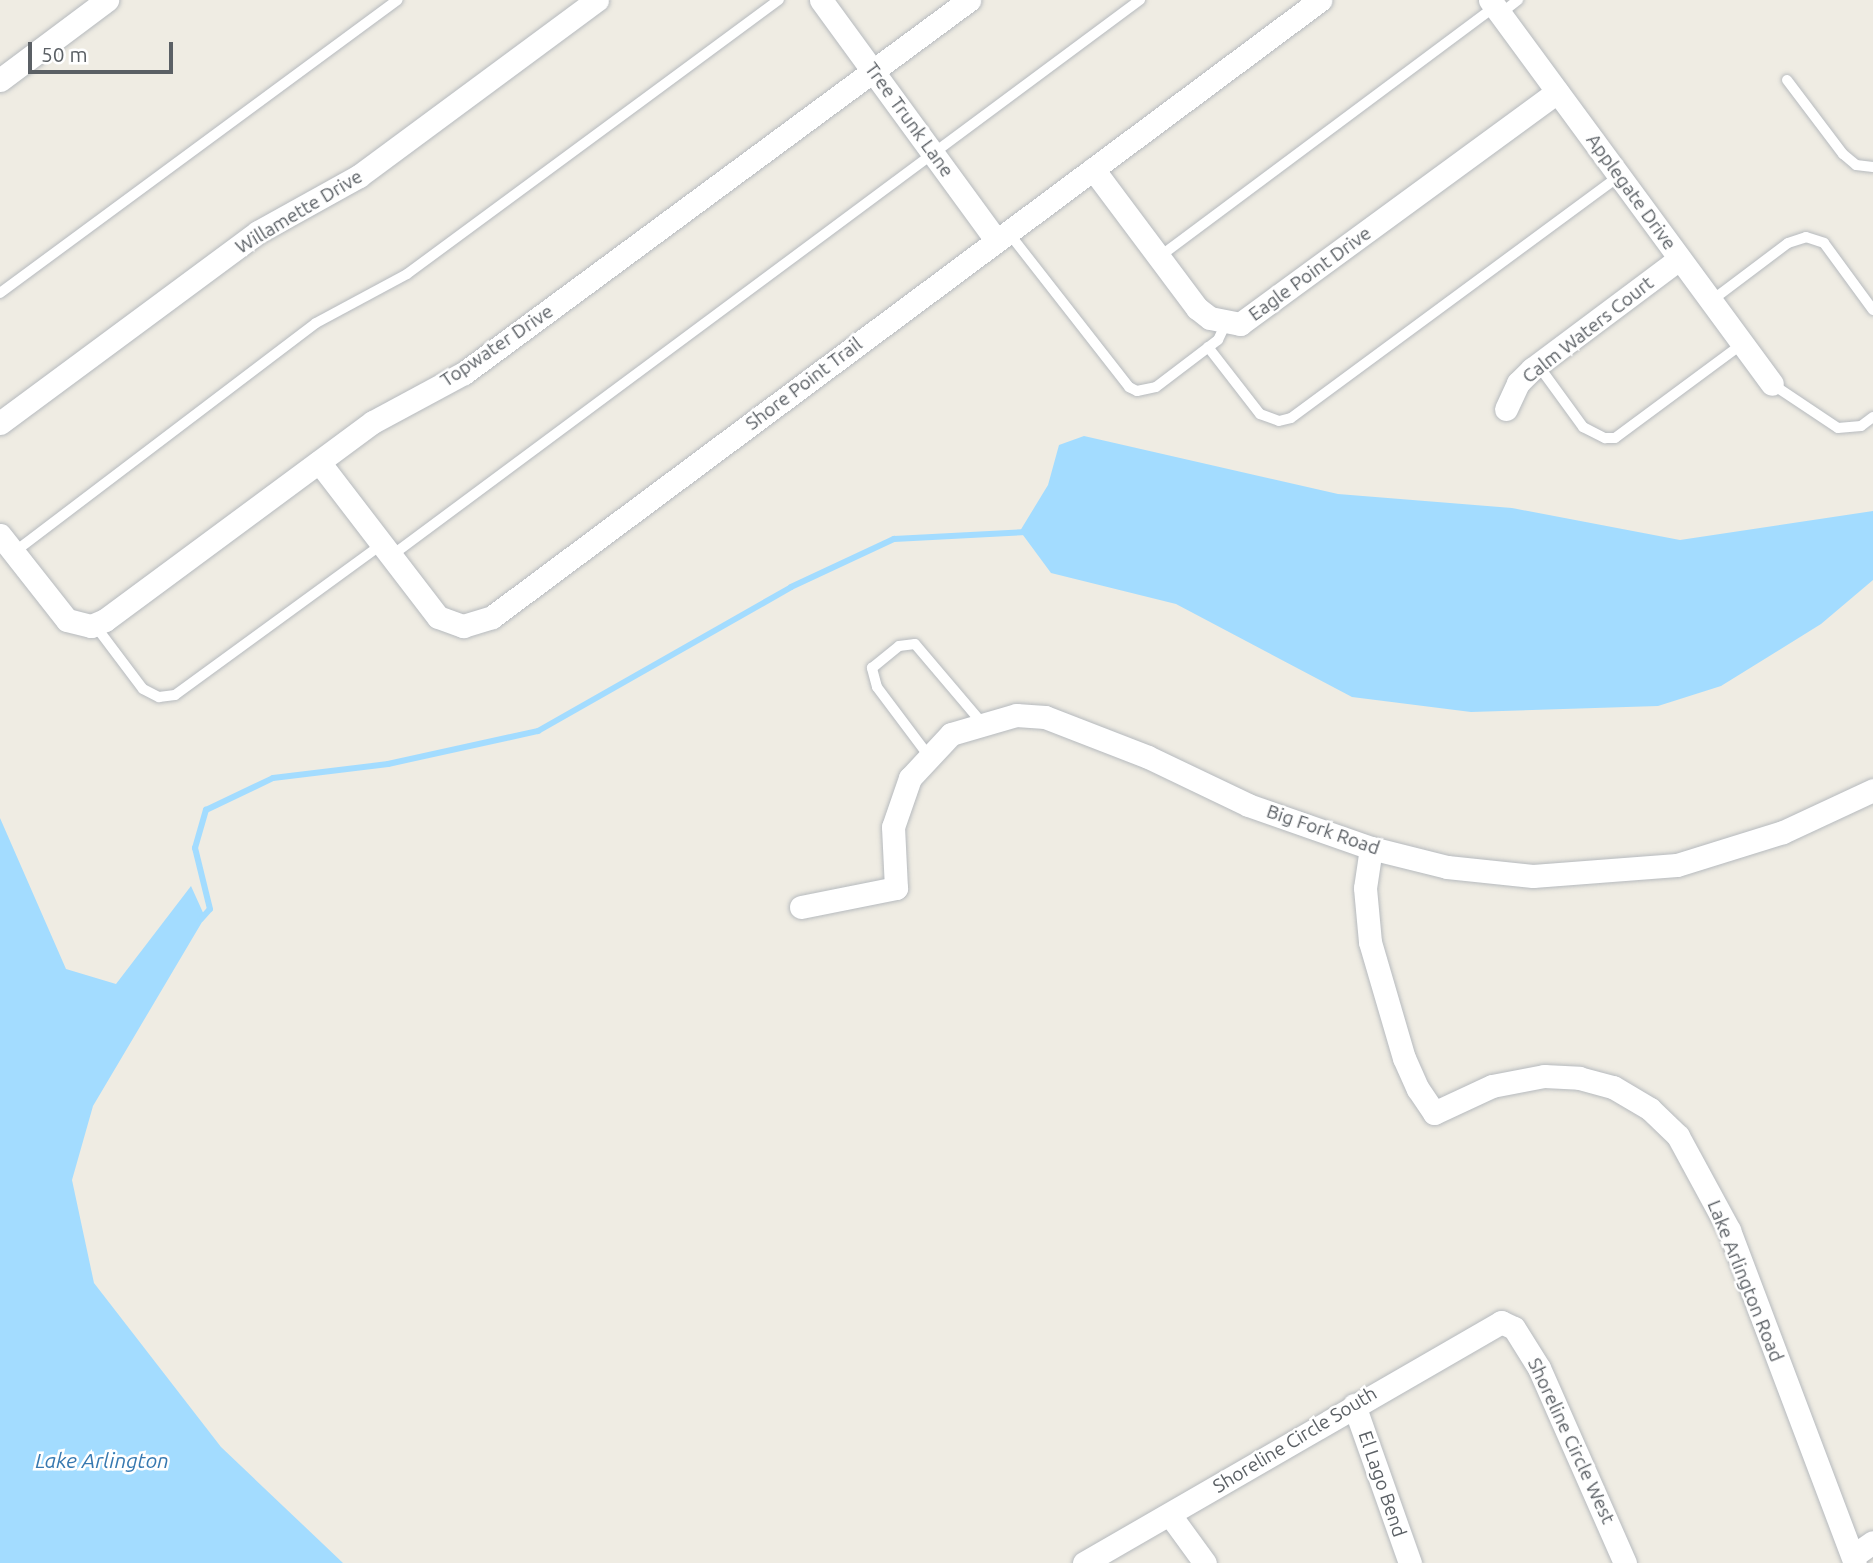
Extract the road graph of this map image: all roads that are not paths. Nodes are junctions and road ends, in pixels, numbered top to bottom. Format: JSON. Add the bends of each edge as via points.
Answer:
{"nodes":[{"id":1,"x":107,"y":0,"type":"edge"},
{"id":2,"x":398,"y":0,"type":"edge"},
{"id":3,"x":779,"y":0,"type":"edge"},
{"id":4,"x":821,"y":0,"type":"edge"},
{"id":5,"x":969,"y":0,"type":"edge"},
{"id":6,"x":1140,"y":0,"type":"edge"},
{"id":7,"x":1320,"y":0,"type":"edge"},
{"id":8,"x":589,"y":2,"type":"edge"},
{"id":9,"x":1501,"y":5,"type":"edge"},
{"id":10,"x":873,"y":71,"type":"junction"},
{"id":11,"x":0,"y":80,"type":"edge"},
{"id":12,"x":1787,"y":80,"type":"dead end"},
{"id":13,"x":1557,"y":92,"type":"junction"},
{"id":14,"x":933,"y":153,"type":"junction"},
{"id":15,"x":1873,"y":167,"type":"edge"},
{"id":16,"x":1093,"y":169,"type":"junction"},
{"id":17,"x":1619,"y":176,"type":"junction"},
{"id":18,"x":1003,"y":236,"type":"junction"},
{"id":19,"x":1159,"y":257,"type":"junction"},
{"id":20,"x":1679,"y":259,"type":"junction"},
{"id":21,"x":0,"y":293,"type":"edge"},
{"id":22,"x":1711,"y":302,"type":"junction"},
{"id":23,"x":1873,"y":310,"type":"edge"},
{"id":24,"x":1226,"y":323,"type":"junction"},
{"id":25,"x":1742,"y":344,"type":"junction"},
{"id":26,"x":1208,"y":347,"type":"junction"},
{"id":27,"x":1538,"y":365,"type":"junction"},
{"id":28,"x":1772,"y":384,"type":"joint"},
{"id":29,"x":1506,"y":409,"type":"dead end"},
{"id":30,"x":1873,"y":417,"type":"edge"},
{"id":31,"x":0,"y":423,"type":"edge"},
{"id":32,"x":319,"y":462,"type":"junction"},
{"id":33,"x":7,"y":544,"type":"edge"},
{"id":34,"x":386,"y":550,"type":"junction"},
{"id":35,"x":94,"y":624,"type":"junction"},
{"id":36,"x":982,"y":723,"type":"junction"},
{"id":37,"x":928,"y":755,"type":"junction"},
{"id":38,"x":1873,"y":790,"type":"edge"},
{"id":39,"x":1371,"y":848,"type":"junction"},
{"id":40,"x":802,"y":907,"type":"dead end"},
{"id":41,"x":1507,"y":1324,"type":"joint"},
{"id":42,"x":1354,"y":1405,"type":"junction"},
{"id":43,"x":1170,"y":1515,"type":"junction"},
{"id":44,"x":1873,"y":1542,"type":"edge"},
{"id":45,"x":1854,"y":1560,"type":"edge"},
{"id":46,"x":1084,"y":1563,"type":"edge"},
{"id":47,"x":1205,"y":1563,"type":"edge"},
{"id":48,"x":1410,"y":1563,"type":"edge"},
{"id":49,"x":1625,"y":1563,"type":"edge"}],
"edges":[{"from":1,"to":11,"type":"street"},
{"from":2,"to":21,"type":"lane"},
{"from":3,"to":33,"type":"lane","via":[[407,274],[316,323]]},
{"from":4,"to":10,"type":"street","name":"Tree Trunk Lane"},
{"from":5,"to":10,"type":"street","name":"Topwater Drive"},
{"from":6,"to":14,"type":"lane"},
{"from":7,"to":16,"type":"street","name":"Shore Point Trail"},
{"from":8,"to":31,"type":"street","name":"Willamette Drive","via":[[359,176],[258,232]]},
{"from":9,"to":13,"type":"street","name":"Applegate Drive"},
{"from":9,"to":19,"type":"lane"},
{"from":10,"to":14,"type":"street","name":"Tree Trunk Lane"},
{"from":10,"to":32,"type":"street","name":"Topwater Drive","via":[[464,373],[373,422]]},
{"from":12,"to":15,"type":"lane","via":[[1843,154],[1856,165]]},
{"from":13,"to":17,"type":"street","name":"Applegate Drive"},
{"from":13,"to":24,"type":"street","name":"Eagle Point Drive","via":[[1254,317]]},
{"from":14,"to":18,"type":"street","name":"Tree Trunk Lane"},
{"from":14,"to":34,"type":"lane"},
{"from":16,"to":18,"type":"street","name":"Shore Point Trail"},
{"from":16,"to":19,"type":"street","name":"Eagle Point Drive"},
{"from":17,"to":20,"type":"street","name":"Applegate Drive"},
{"from":17,"to":26,"type":"lane","via":[[1291,418],[1279,421],[1259,414]]},
{"from":18,"to":26,"type":"lane","via":[[1129,387],[1138,391],[1156,387]]},
{"from":18,"to":34,"type":"street","name":"Shore Point Trail","via":[[492,617],[475,625],[448,624]]},
{"from":19,"to":24,"type":"street","name":"Eagle Point Drive","via":[[1197,307]]},
{"from":20,"to":22,"type":"street","name":"Applegate Drive"},
{"from":20,"to":27,"type":"street","name":"Calm Waters Court"},
{"from":22,"to":23,"type":"lane","via":[[1788,243],[1806,237],[1824,243]]},
{"from":22,"to":25,"type":"street","name":"Applegate Drive"},
{"from":24,"to":26,"type":"lane","via":[[1218,340]]},
{"from":25,"to":27,"type":"lane","via":[[1615,438],[1583,427]]},
{"from":25,"to":28,"type":"street","name":"Applegate Drive"},
{"from":27,"to":29,"type":"street","name":"Calm Waters Court","via":[[1518,383]]},
{"from":28,"to":30,"type":"lane","via":[[1838,428],[1861,426]]},
{"from":32,"to":34,"type":"street","name":"Shore Point Trail"},
{"from":32,"to":35,"type":"street","name":"Topwater Drive"},
{"from":33,"to":35,"type":"street","via":[[67,620]]},
{"from":34,"to":35,"type":"lane","via":[[175,695],[159,697],[143,689]]},
{"from":36,"to":37,"type":"street","name":"Big Fork Road","via":[[951,734]]},
{"from":36,"to":37,"type":"lane","via":[[915,644],[899,646],[872,668],[877,687]]},
{"from":36,"to":39,"type":"street","name":"Big Fork Road","via":[[1016,715],[1045,717],[1148,757],[1248,805]]},
{"from":37,"to":40,"type":"street","name":"Big Fork Road","via":[[910,778],[893,827],[896,888]]},
{"from":38,"to":39,"type":"street","name":"Big Fork Road","via":[[1783,832],[1677,865],[1533,876],[1447,867]]},
{"from":39,"to":45,"type":"street","name":"Lake Arlington Road","via":[[1365,888],[1370,942],[1404,1058],[1434,1113],[1492,1086],[1544,1076],[1579,1078],[1613,1087],[1650,1109],[1678,1136],[1729,1230]]},
{"from":41,"to":42,"type":"street","name":"Shoreline Circle South","via":[[1502,1322],[1465,1340]]},
{"from":41,"to":49,"type":"street","name":"Shoreline Circle West","via":[[1539,1368]]},
{"from":42,"to":43,"type":"street","name":"Shoreline Circle South"},
{"from":42,"to":48,"type":"street","name":"El Lago Bend"},
{"from":43,"to":46,"type":"street","name":"Shoreline Circle South"},
{"from":43,"to":47,"type":"street"},
{"from":44,"to":45,"type":"street"}]}
